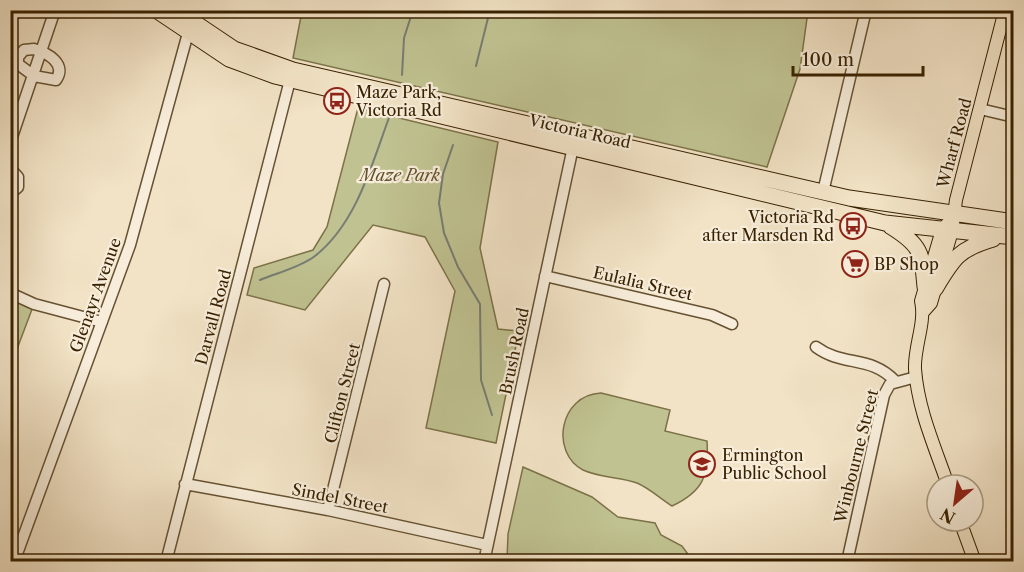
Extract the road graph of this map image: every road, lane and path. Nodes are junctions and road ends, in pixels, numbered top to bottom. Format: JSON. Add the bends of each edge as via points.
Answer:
{"nodes":[{"id":1,"x":55,"y":10,"type":"edge"},
{"id":2,"x":156,"y":10,"type":"edge"},
{"id":3,"x":176,"y":10,"type":"edge"},
{"id":4,"x":866,"y":10,"type":"edge"},
{"id":5,"x":1005,"y":10,"type":"edge"},
{"id":6,"x":188,"y":33,"type":"junction"},
{"id":7,"x":43,"y":52,"type":"junction"},
{"id":8,"x":34,"y":76,"type":"junction"},
{"id":9,"x":290,"y":80,"type":"junction"},
{"id":10,"x":980,"y":109,"type":"junction"},
{"id":11,"x":1014,"y":117,"type":"edge"},
{"id":12,"x":10,"y":143,"type":"edge"},
{"id":13,"x":573,"y":147,"type":"junction"},
{"id":14,"x":10,"y":168,"type":"edge"},
{"id":15,"x":823,"y":192,"type":"junction"},
{"id":16,"x":10,"y":194,"type":"edge"},
{"id":17,"x":953,"y":214,"type":"junction"},
{"id":18,"x":1014,"y":222,"type":"edge"},
{"id":19,"x":885,"y":223,"type":"junction"},
{"id":20,"x":947,"y":231,"type":"junction"},
{"id":21,"x":1006,"y":237,"type":"edge"},
{"id":22,"x":545,"y":276,"type":"junction"},
{"id":23,"x":384,"y":284,"type":"dead end"},
{"id":24,"x":930,"y":288,"type":"junction"},
{"id":25,"x":10,"y":294,"type":"edge"},
{"id":26,"x":102,"y":322,"type":"junction"},
{"id":27,"x":732,"y":324,"type":"dead end"},
{"id":28,"x":816,"y":347,"type":"dead end"},
{"id":29,"x":916,"y":377,"type":"junction"},
{"id":30,"x":896,"y":381,"type":"junction"},
{"id":31,"x":944,"y":473,"type":"edge"},
{"id":32,"x":185,"y":484,"type":"junction"},
{"id":33,"x":328,"y":510,"type":"junction"},
{"id":34,"x":964,"y":533,"type":"edge"},
{"id":35,"x":488,"y":545,"type":"junction"},
{"id":36,"x":14,"y":561,"type":"edge"},
{"id":37,"x":166,"y":561,"type":"edge"},
{"id":38,"x":484,"y":561,"type":"edge"},
{"id":39,"x":847,"y":561,"type":"edge"},
{"id":40,"x":975,"y":561,"type":"edge"}],
"edges":[{"from":1,"to":7,"type":"street"},
{"from":2,"to":6,"type":"highway","name":"Victoria Road"},
{"from":3,"to":15,"type":"highway","name":"Victoria Road","via":[[225,44],[275,65]]},
{"from":4,"to":15,"type":"street"},
{"from":5,"to":10,"type":"main road","name":"Wharf Road"},
{"from":6,"to":9,"type":"highway","name":"Victoria Road","via":[[244,66]]},
{"from":6,"to":26,"type":"street","name":"Glenayr Avenue","via":[[130,245]]},
{"from":7,"to":8,"type":"street"},
{"from":7,"to":8,"type":"street","via":[[24,50],[18,57],[23,70]]},
{"from":7,"to":8,"type":"street","via":[[54,58],[60,74],[56,80]]},
{"from":8,"to":12,"type":"street"},
{"from":9,"to":13,"type":"highway","name":"Victoria Road"},
{"from":9,"to":32,"type":"street","name":"Darvall Road"},
{"from":10,"to":11,"type":"street"},
{"from":10,"to":17,"type":"main road","name":"Wharf Road"},
{"from":13,"to":19,"type":"highway","name":"Victoria Road"},
{"from":13,"to":22,"type":"street","name":"Brush Road"},
{"from":14,"to":16,"type":"street","via":[[18,177],[18,187]]},
{"from":15,"to":17,"type":"highway","name":"Victoria Road"},
{"from":17,"to":18,"type":"highway","name":"Victoria Road"},
{"from":17,"to":20,"type":"main road"},
{"from":19,"to":20,"type":"highway","name":"Victoria Road"},
{"from":19,"to":24,"type":"highway","via":[[920,250]]},
{"from":20,"to":21,"type":"highway","name":"Victoria Road"},
{"from":20,"to":24,"type":"main road"},
{"from":21,"to":24,"type":"highway","via":[[962,250]]},
{"from":22,"to":27,"type":"street","name":"Eulalia Street","via":[[712,315]]},
{"from":22,"to":35,"type":"street","name":"Brush Road"},
{"from":23,"to":33,"type":"street","name":"Clifton Street"},
{"from":24,"to":29,"type":"main road","via":[[931,303],[923,312],[917,342]]},
{"from":25,"to":26,"type":"street"},
{"from":26,"to":36,"type":"street","name":"Glenayr Avenue"},
{"from":28,"to":30,"type":"street","via":[[832,357],[881,368]]},
{"from":29,"to":30,"type":"street","name":"Winbourne Street"},
{"from":29,"to":31,"type":"main road","via":[[927,426]]},
{"from":30,"to":39,"type":"street","name":"Winbourne Street","via":[[884,395]]},
{"from":32,"to":33,"type":"street","name":"Sindel Street"},
{"from":32,"to":37,"type":"street","name":"Darvall Road"},
{"from":33,"to":35,"type":"street","name":"Sindel Street"},
{"from":34,"to":40,"type":"main road"},
{"from":35,"to":38,"type":"street","name":"Brush Road"}]}
